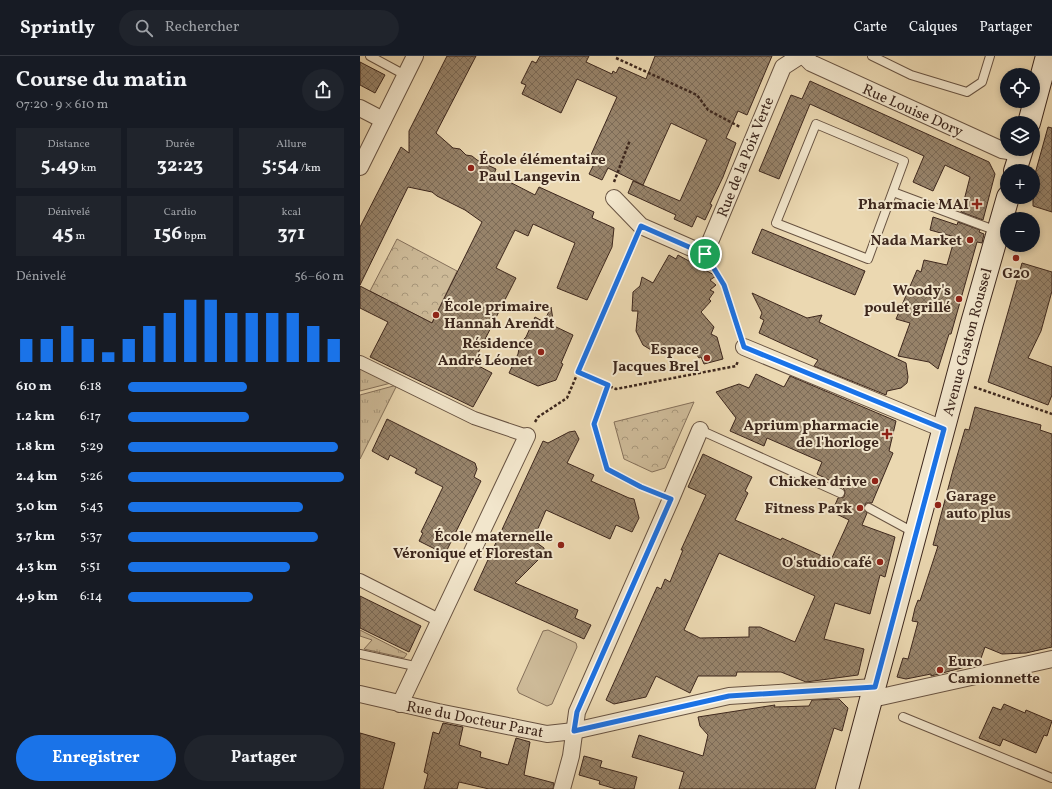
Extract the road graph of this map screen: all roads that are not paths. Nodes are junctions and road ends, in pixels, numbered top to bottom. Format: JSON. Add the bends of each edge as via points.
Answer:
{"nodes":[{"id":1,"x":370,"y":56,"type":"edge"},
{"id":2,"x":415,"y":56,"type":"edge"},
{"id":3,"x":800,"y":56,"type":"edge"},
{"id":4,"x":804,"y":56,"type":"edge"},
{"id":5,"x":819,"y":56,"type":"edge"},
{"id":6,"x":872,"y":56,"type":"edge"},
{"id":7,"x":990,"y":56,"type":"edge"},
{"id":8,"x":1047,"y":56,"type":"edge"},
{"id":9,"x":405,"y":75,"type":"junction"},
{"id":10,"x":360,"y":108,"type":"edge"},
{"id":11,"x":1031,"y":116,"type":"edge"},
{"id":12,"x":383,"y":120,"type":"junction"},
{"id":13,"x":1000,"y":145,"type":"edge"},
{"id":14,"x":1000,"y":149,"type":"edge"},
{"id":15,"x":360,"y":166,"type":"edge"},
{"id":16,"x":893,"y":192,"type":"junction"},
{"id":17,"x":614,"y":198,"type":"road end"},
{"id":18,"x":1006,"y":204,"type":"edge"},
{"id":19,"x":998,"y":232,"type":"junction"},
{"id":20,"x":744,"y":347,"type":"road end"},
{"id":21,"x":360,"y":362,"type":"edge"},
{"id":22,"x":944,"y":429,"type":"junction"},
{"id":23,"x":700,"y":430,"type":"joint"},
{"id":24,"x":527,"y":436,"type":"joint"},
{"id":25,"x":840,"y":494,"type":"dead end"},
{"id":26,"x":869,"y":508,"type":"dead end"},
{"id":27,"x":916,"y":533,"type":"junction"},
{"id":28,"x":360,"y":580,"type":"edge"},
{"id":29,"x":441,"y":621,"type":"junction"},
{"id":30,"x":360,"y":654,"type":"edge"},
{"id":31,"x":1052,"y":659,"type":"edge"},
{"id":32,"x":419,"y":667,"type":"junction"},
{"id":33,"x":873,"y":693,"type":"junction"},
{"id":34,"x":360,"y":694,"type":"edge"},
{"id":35,"x":400,"y":704,"type":"junction"},
{"id":36,"x":903,"y":717,"type":"dead end"},
{"id":37,"x":574,"y":731,"type":"junction"},
{"id":38,"x":1052,"y":778,"type":"edge"},
{"id":39,"x":562,"y":789,"type":"edge"},
{"id":40,"x":847,"y":789,"type":"edge"}],
"edges":[{"from":1,"to":9,"type":"lane"},
{"from":2,"to":9,"type":"street"},
{"from":3,"to":17,"type":"street","name":"Rue de la Poix Verte","via":[[782,67],[705,254],[641,226]]},
{"from":4,"to":14,"type":"street","name":"Rue Louise Dory","via":[[811,64]]},
{"from":5,"to":13,"type":"street","name":"Rue Louise Dory"},
{"from":6,"to":7,"type":"lane","via":[[911,74],[967,92],[982,82]]},
{"from":8,"to":11,"type":"main road"},
{"from":9,"to":12,"type":"street"},
{"from":10,"to":12,"type":"street"},
{"from":12,"to":15,"type":"street"},
{"from":16,"to":16,"type":"lane","via":[[904,161],[816,124],[776,223],[868,259]]},
{"from":16,"to":19,"type":"lane"},
{"from":18,"to":19,"type":"main road","name":"Avenue Gaston Roussel"},
{"from":19,"to":22,"type":"main road","name":"Avenue Gaston Roussel"},
{"from":20,"to":22,"type":"street"},
{"from":21,"to":24,"type":"street","via":[[474,418]]},
{"from":22,"to":27,"type":"main road","name":"Avenue Gaston Roussel"},
{"from":23,"to":25,"type":"lane"},
{"from":23,"to":37,"type":"street","via":[[577,712]]},
{"from":24,"to":29,"type":"street"},
{"from":26,"to":27,"type":"lane"},
{"from":27,"to":33,"type":"main road","name":"Avenue Gaston Roussel"},
{"from":28,"to":29,"type":"street"},
{"from":29,"to":32,"type":"street"},
{"from":30,"to":32,"type":"lane"},
{"from":31,"to":33,"type":"street","name":"Rue du Docteur Parat"},
{"from":32,"to":35,"type":"street"},
{"from":33,"to":37,"type":"street","name":"Rue du Docteur Parat","via":[[729,696]]},
{"from":33,"to":40,"type":"main road","name":"Avenue Gaston Roussel"},
{"from":34,"to":35,"type":"street","name":"Rue du Docteur Parat"},
{"from":35,"to":37,"type":"street","name":"Rue du Docteur Parat","via":[[547,734]]},
{"from":36,"to":38,"type":"lane"},
{"from":37,"to":39,"type":"street","via":[[571,756]]}]}
